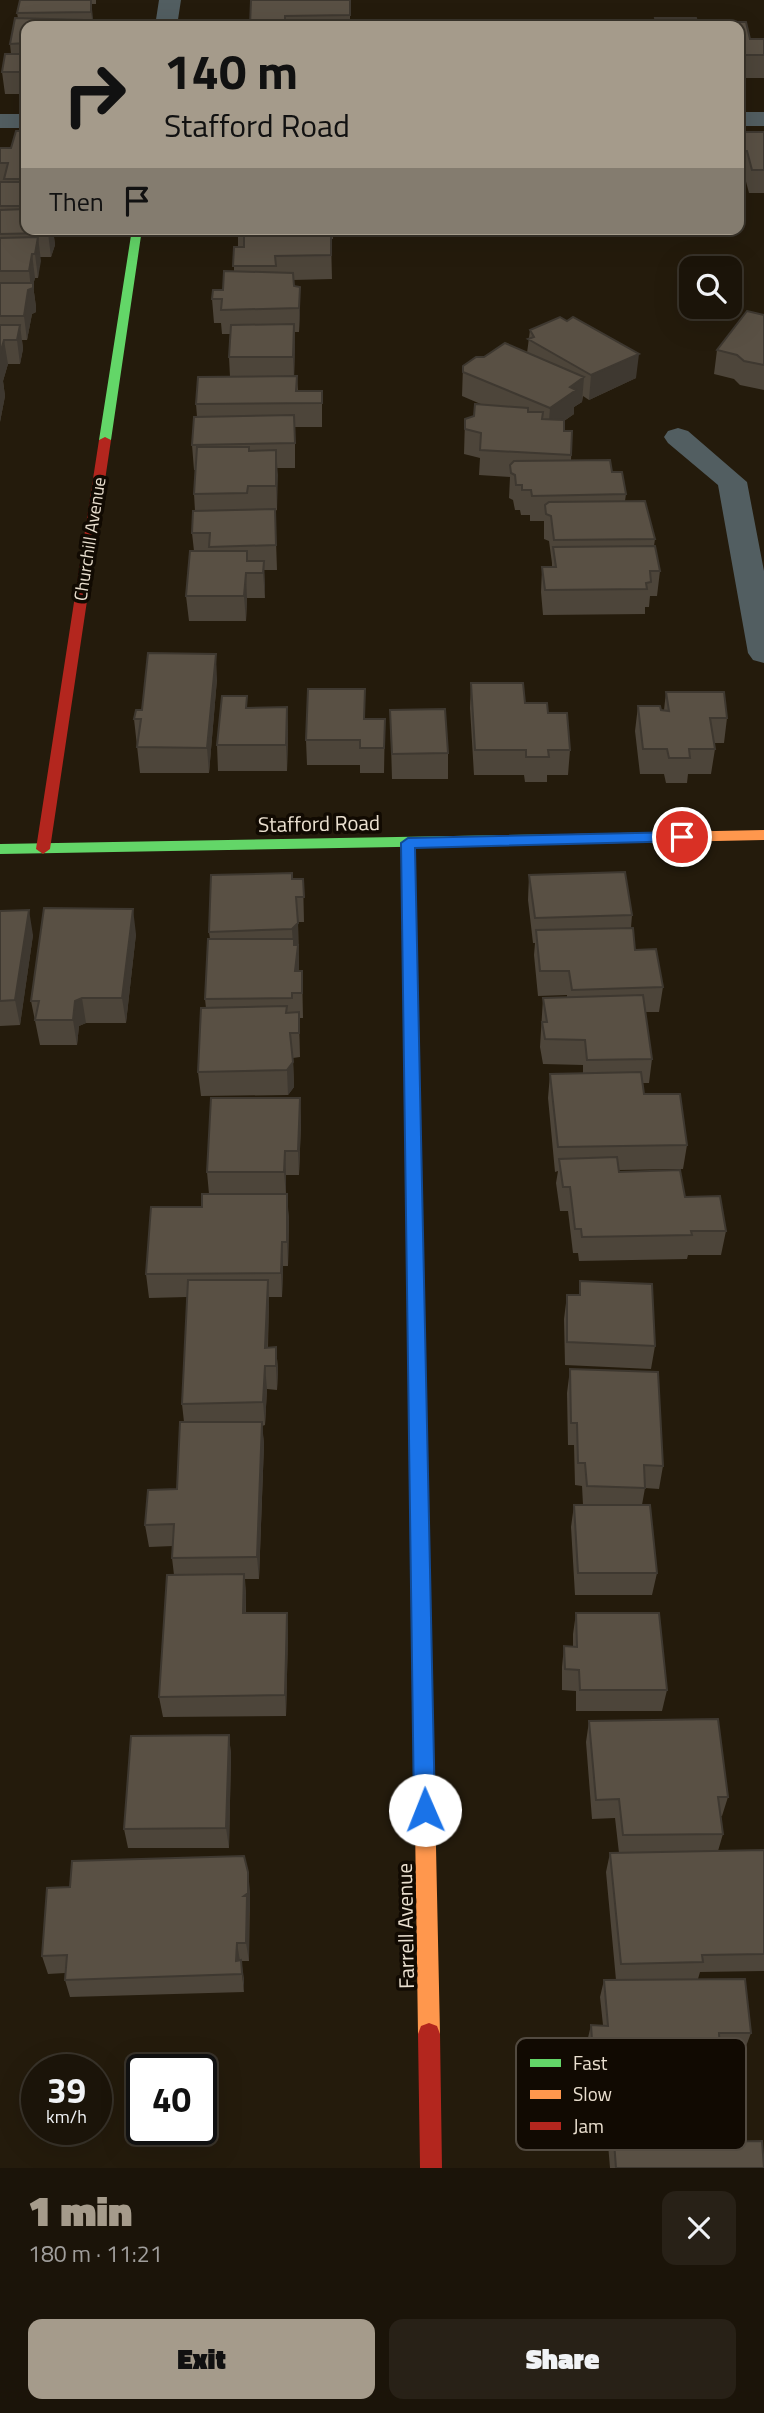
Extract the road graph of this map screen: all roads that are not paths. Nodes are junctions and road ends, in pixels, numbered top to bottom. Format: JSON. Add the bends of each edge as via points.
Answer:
{"nodes":[{"id":1,"x":170,"y":0,"type":"edge"},
{"id":2,"x":167,"y":21,"type":"edge"},
{"id":3,"x":744,"y":119,"type":"edge"},
{"id":4,"x":764,"y":119,"type":"edge"},
{"id":5,"x":0,"y":121,"type":"edge"},
{"id":6,"x":21,"y":121,"type":"edge"},
{"id":7,"x":136,"y":235,"type":"edge"},
{"id":8,"x":678,"y":438,"type":"dead end"},
{"id":9,"x":764,"y":653,"type":"edge"},
{"id":10,"x":764,"y":835,"type":"edge"},
{"id":11,"x":408,"y":843,"type":"junction"},
{"id":12,"x":0,"y":849,"type":"edge"},
{"id":13,"x":43,"y":849,"type":"junction"},
{"id":14,"x":431,"y":2168,"type":"edge"}],
"edges":[{"from":1,"to":2,"type":"street"},
{"from":3,"to":4,"type":"street"},
{"from":5,"to":6,"type":"street"},
{"from":7,"to":13,"type":"street","name":"Churchill Avenue"},
{"from":8,"to":9,"type":"street","via":[[732,482]]},
{"from":10,"to":11,"type":"street","name":"Stafford Road"},
{"from":11,"to":13,"type":"street","name":"Stafford Road"},
{"from":11,"to":14,"type":"street","name":"Farrell Avenue"},
{"from":12,"to":13,"type":"street","name":"Stafford Road"}]}
